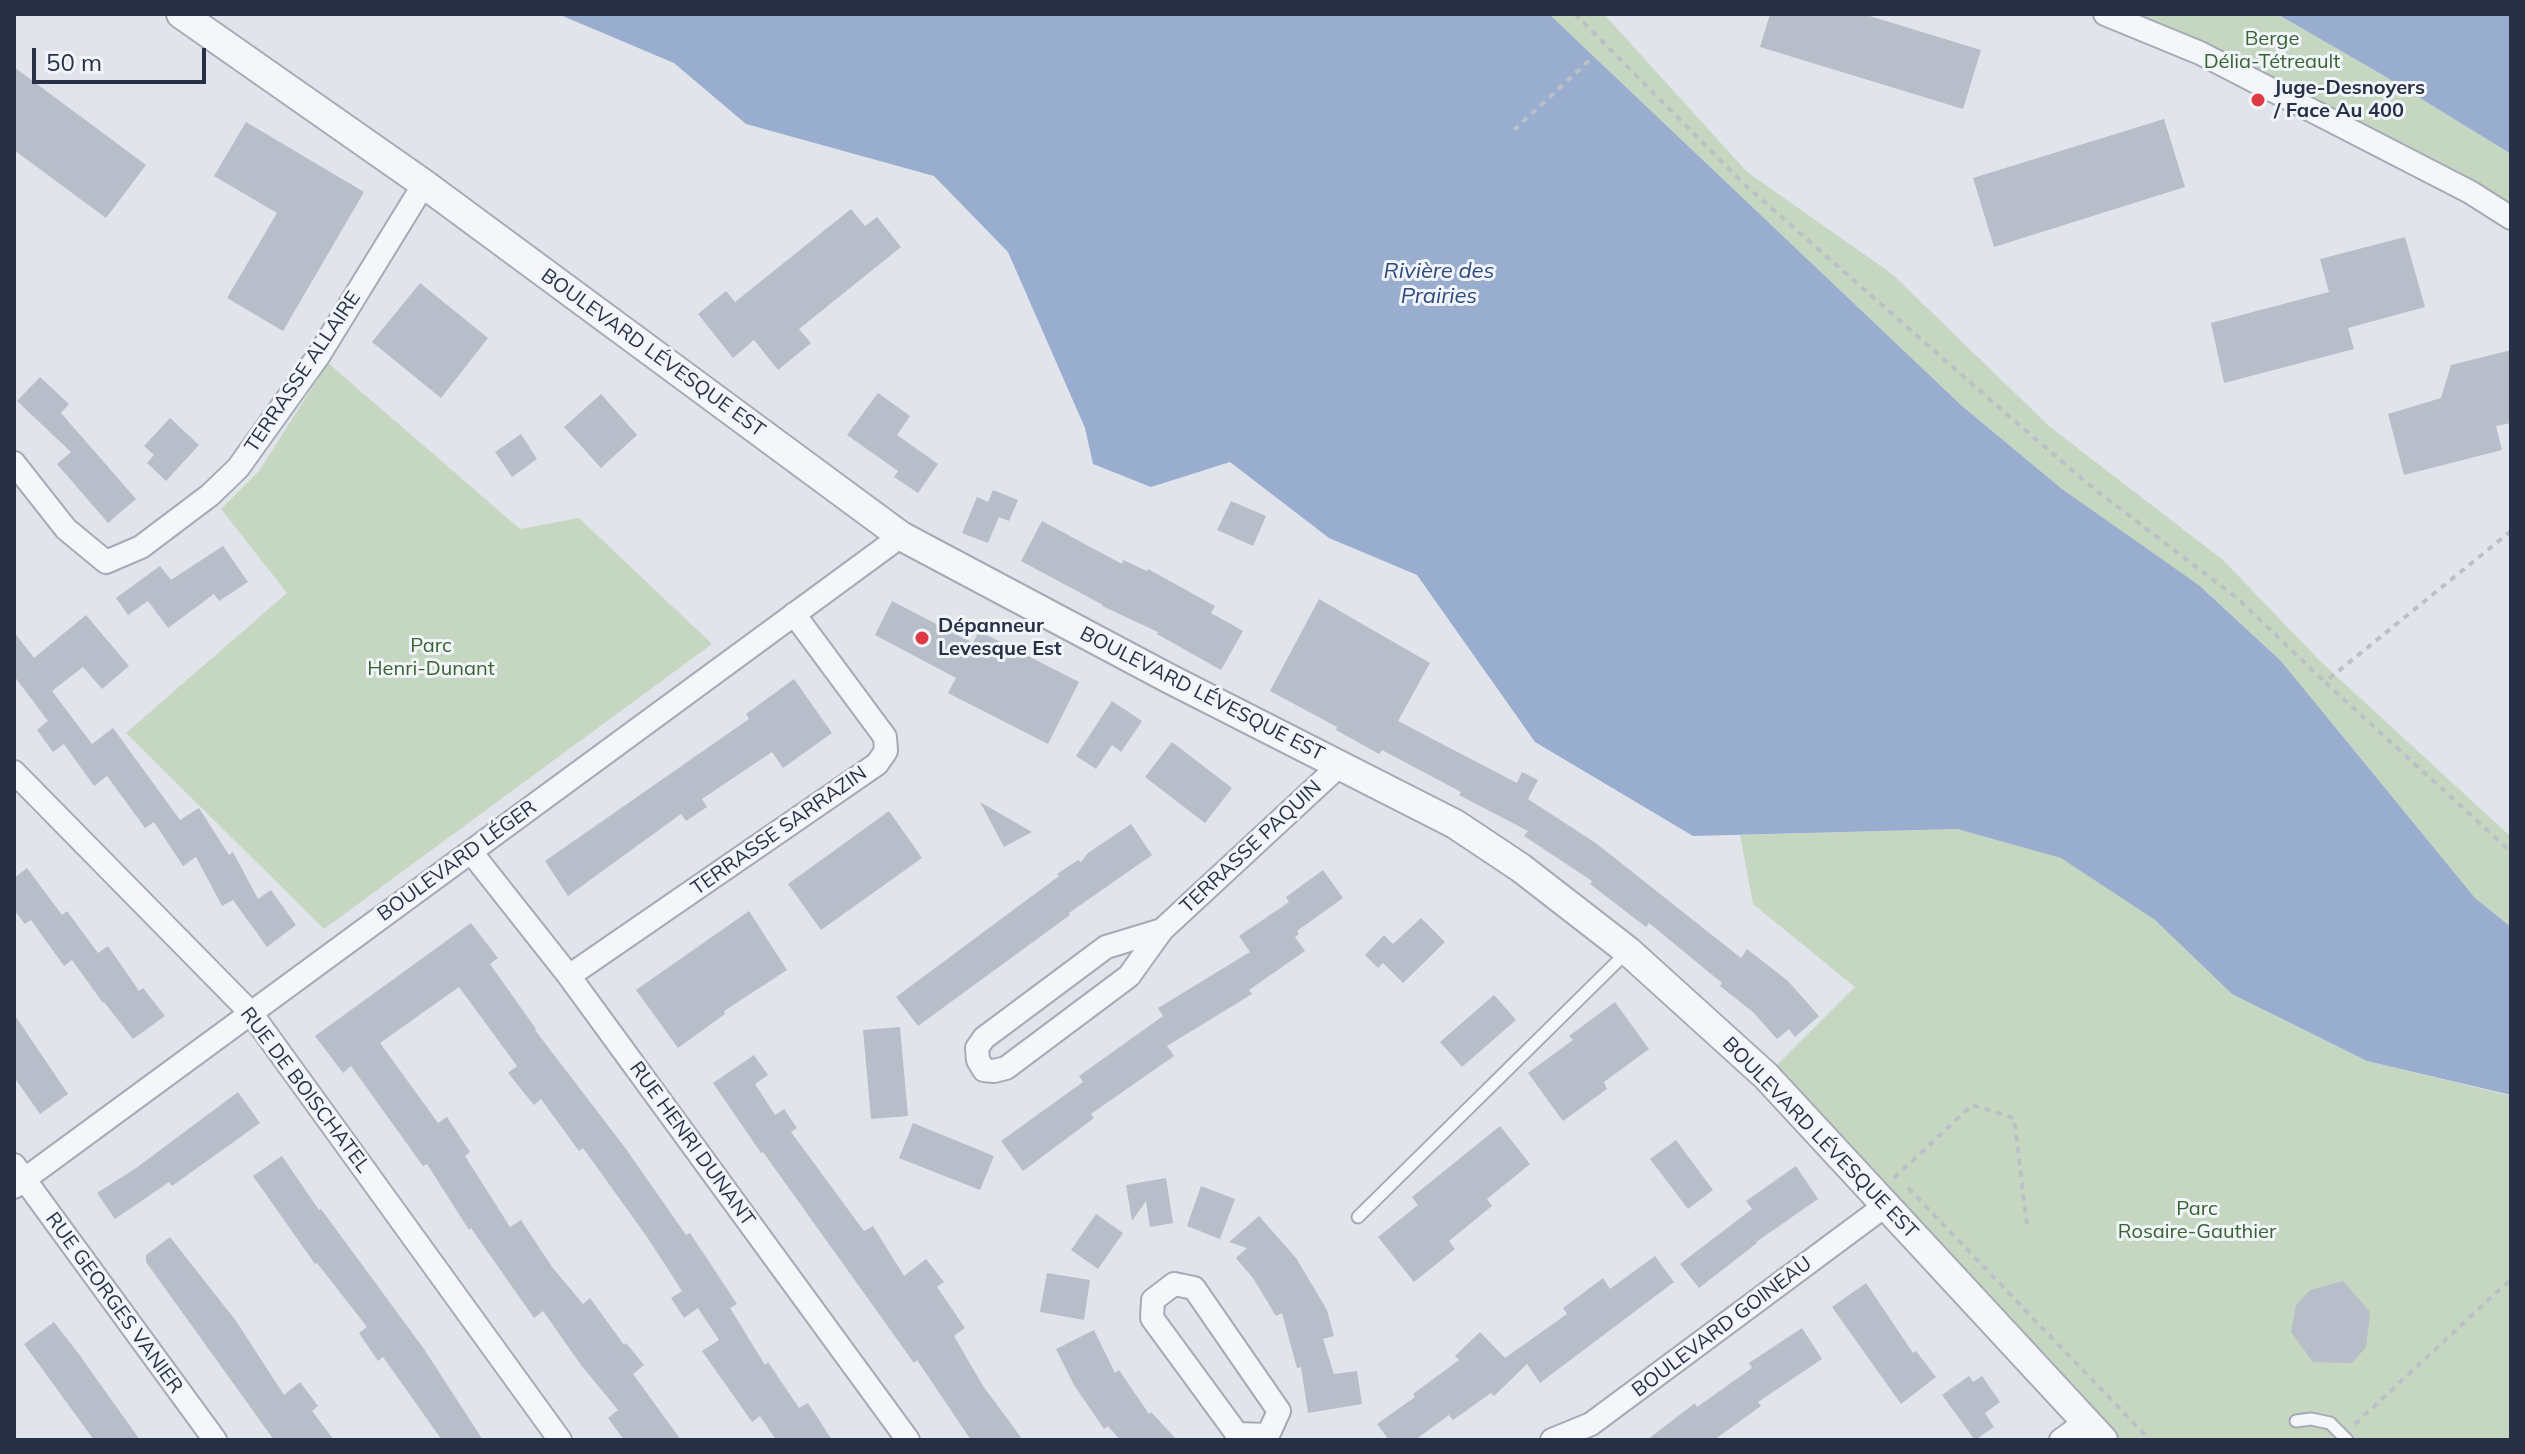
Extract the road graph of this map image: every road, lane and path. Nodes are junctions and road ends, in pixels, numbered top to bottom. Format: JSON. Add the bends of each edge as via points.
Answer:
{"nodes":[{"id":1,"x":181,"y":14,"type":"edge"},
{"id":2,"x":1575,"y":14,"type":"edge"},
{"id":3,"x":2105,"y":14,"type":"edge"},
{"id":4,"x":1593,"y":57,"type":"dead end"},
{"id":5,"x":1514,"y":130,"type":"dead end"},
{"id":6,"x":424,"y":184,"type":"junction"},
{"id":7,"x":2511,"y":218,"type":"edge"},
{"id":8,"x":14,"y":463,"type":"edge"},
{"id":9,"x":2511,"y":531,"type":"edge"},
{"id":10,"x":901,"y":536,"type":"junction"},
{"id":11,"x":794,"y":614,"type":"junction"},
{"id":12,"x":2325,"y":682,"type":"junction"},
{"id":13,"x":1340,"y":765,"type":"junction"},
{"id":14,"x":14,"y":772,"type":"edge"},
{"id":15,"x":471,"y":852,"type":"junction"},
{"id":16,"x":2511,"y":852,"type":"edge"},
{"id":17,"x":1162,"y":930,"type":"junction"},
{"id":18,"x":1628,"y":951,"type":"junction"},
{"id":19,"x":569,"y":976,"type":"junction"},
{"id":20,"x":251,"y":1013,"type":"junction"},
{"id":21,"x":17,"y":1177,"type":"edge"},
{"id":22,"x":1881,"y":1200,"type":"junction"},
{"id":23,"x":1358,"y":1217,"type":"dead end"},
{"id":24,"x":2027,"y":1224,"type":"dead end"},
{"id":25,"x":2511,"y":1279,"type":"edge"},
{"id":26,"x":2296,"y":1421,"type":"dead end"},
{"id":27,"x":2094,"y":1431,"type":"edge"},
{"id":28,"x":1269,"y":1438,"type":"edge"},
{"id":29,"x":2344,"y":1438,"type":"edge"},
{"id":30,"x":215,"y":1440,"type":"edge"},
{"id":31,"x":560,"y":1440,"type":"edge"},
{"id":32,"x":908,"y":1440,"type":"edge"},
{"id":33,"x":1552,"y":1440,"type":"edge"},
{"id":34,"x":2061,"y":1440,"type":"edge"},
{"id":35,"x":2150,"y":1440,"type":"edge"}],
"edges":[{"from":1,"to":6,"type":"street","name":"BOULEVARD LÉVESQUE EST"},
{"from":2,"to":12,"type":"path","via":[[1744,184],[2081,478],[2237,598]]},
{"from":3,"to":7,"type":"street","via":[[2200,53]]},
{"from":4,"to":5,"type":"path"},
{"from":6,"to":8,"type":"street","name":"TERRASSE ALLAIRE","via":[[289,401],[238,468],[141,547],[106,562],[66,529]]},
{"from":6,"to":10,"type":"street","name":"BOULEVARD LÉVESQUE EST"},
{"from":9,"to":12,"type":"path"},
{"from":10,"to":11,"type":"street","name":"BOULEVARD LÉGER"},
{"from":10,"to":13,"type":"street","name":"BOULEVARD LÉVESQUE EST"},
{"from":11,"to":15,"type":"street","name":"BOULEVARD LÉGER"},
{"from":11,"to":19,"type":"street","name":"TERRASSE SARRAZIN","via":[[885,737],[886,751],[877,764]]},
{"from":12,"to":16,"type":"path"},
{"from":13,"to":17,"type":"street","name":"TERRASSE PAQUIN"},
{"from":13,"to":18,"type":"street","name":"BOULEVARD LÉVESQUE EST","via":[[1455,824]]},
{"from":14,"to":20,"type":"street","name":"RUE DE BOISCHATEL"},
{"from":15,"to":19,"type":"street","name":"RUE HENRI DUNANT"},
{"from":15,"to":20,"type":"street","name":"BOULEVARD LÉGER"},
{"from":17,"to":17,"type":"street","name":"TERRASSE PAQUIN","via":[[1106,947],[984,1038],[977,1048],[984,1070],[1006,1068],[1129,976]]},
{"from":18,"to":22,"type":"street","name":"BOULEVARD LÉVESQUE EST","via":[[1766,1076]]},
{"from":18,"to":23,"type":"lane"},
{"from":19,"to":32,"type":"street","name":"RUE HENRI DUNANT"},
{"from":20,"to":21,"type":"street","name":"BOULEVARD LÉGER"},
{"from":20,"to":31,"type":"street","name":"RUE DE BOISCHATEL"},
{"from":21,"to":30,"type":"street","name":"RUE GEORGES VANIER"},
{"from":22,"to":24,"type":"path","via":[[1972,1105],[2014,1118]]},
{"from":22,"to":27,"type":"street","name":"BOULEVARD LÉVESQUE EST"},
{"from":22,"to":33,"type":"street","name":"BOULEVARD GOINEAU","via":[[1591,1424]]},
{"from":22,"to":35,"type":"path","via":[[1909,1189]]},
{"from":25,"to":29,"type":"path"},
{"from":26,"to":29,"type":"lane","via":[[2330,1423]]},
{"from":27,"to":34,"type":"street"},
{"from":28,"to":28,"type":"street","via":[[1279,1411],[1194,1288],[1174,1284],[1153,1300],[1152,1318],[1237,1434]]}]}
